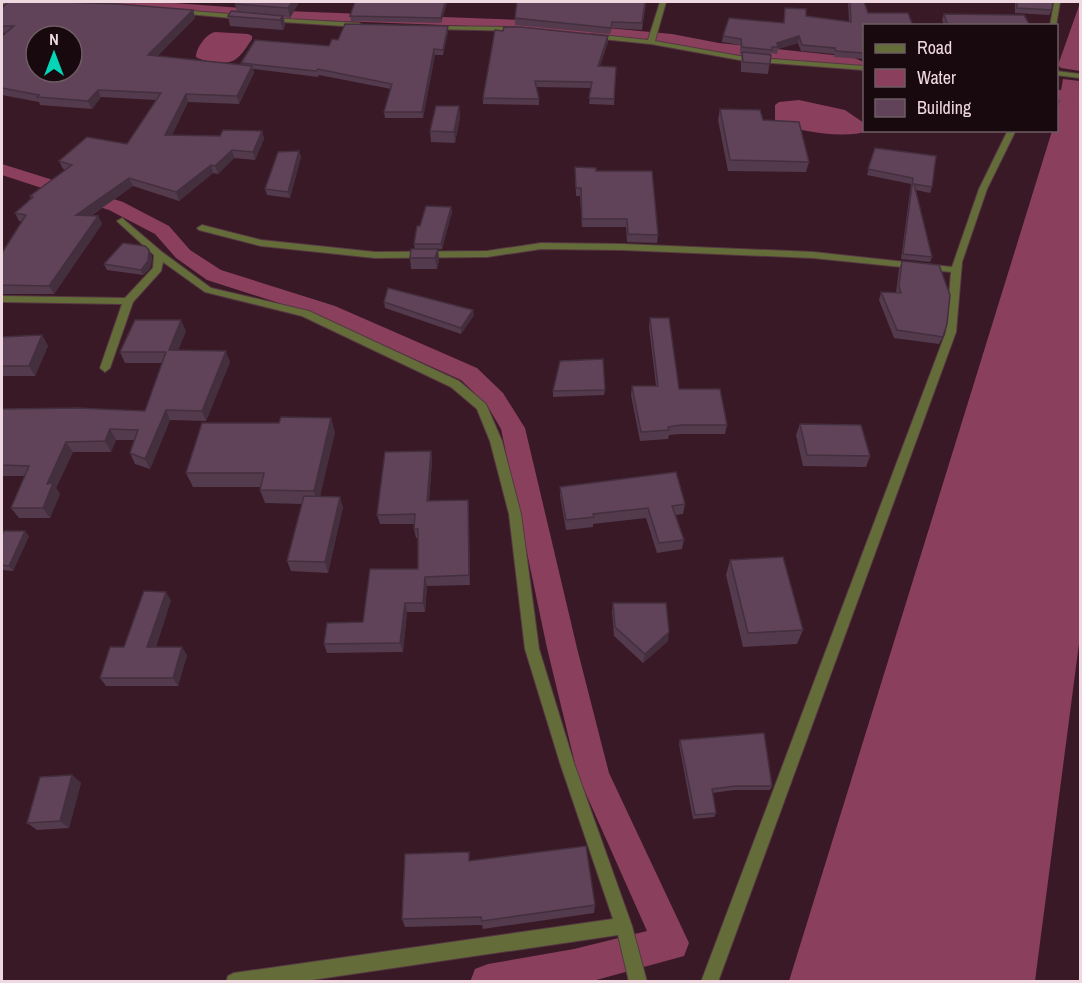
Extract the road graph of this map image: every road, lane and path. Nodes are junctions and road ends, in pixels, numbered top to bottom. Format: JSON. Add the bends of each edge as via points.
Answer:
{"nodes":[{"id":1,"x":2,"y":2,"type":"edge"},
{"id":2,"x":663,"y":2,"type":"edge"},
{"id":3,"x":1058,"y":2,"type":"edge"},
{"id":4,"x":38,"y":3,"type":"edge"},
{"id":5,"x":173,"y":12,"type":"edge"},
{"id":6,"x":253,"y":18,"type":"edge"},
{"id":7,"x":264,"y":19,"type":"edge"},
{"id":8,"x":1053,"y":24,"type":"edge"},
{"id":9,"x":371,"y":25,"type":"edge"},
{"id":10,"x":425,"y":27,"type":"edge"},
{"id":11,"x":531,"y":30,"type":"edge"},
{"id":12,"x":585,"y":35,"type":"edge"},
{"id":13,"x":651,"y":42,"type":"junction"},
{"id":14,"x":863,"y":68,"type":"edge"},
{"id":15,"x":1058,"y":73,"type":"edge"},
{"id":16,"x":1080,"y":76,"type":"edge"},
{"id":17,"x":1011,"y":132,"type":"edge"},
{"id":18,"x":122,"y":221,"type":"dead end"},
{"id":19,"x":202,"y":228,"type":"dead end"},
{"id":20,"x":159,"y":254,"type":"junction"},
{"id":21,"x":956,"y":270,"type":"junction"},
{"id":22,"x":2,"y":299,"type":"edge"},
{"id":23,"x":128,"y":301,"type":"junction"},
{"id":24,"x":105,"y":368,"type":"dead end"},
{"id":25,"x":626,"y":933,"type":"junction"},
{"id":26,"x":234,"y":981,"type":"edge"},
{"id":27,"x":638,"y":981,"type":"edge"},
{"id":28,"x":709,"y":981,"type":"edge"}],
"edges":[{"from":1,"to":4,"type":"street"},
{"from":2,"to":13,"type":"street"},
{"from":3,"to":8,"type":"street"},
{"from":5,"to":6,"type":"street"},
{"from":7,"to":9,"type":"street"},
{"from":10,"to":11,"type":"street"},
{"from":12,"to":13,"type":"street"},
{"from":13,"to":14,"type":"street","via":[[745,59]]},
{"from":15,"to":16,"type":"street"},
{"from":17,"to":21,"type":"street","via":[[983,189]]},
{"from":18,"to":20,"type":"street"},
{"from":19,"to":21,"type":"street","via":[[261,243],[375,255],[488,254],[541,246],[622,247],[813,255]]},
{"from":20,"to":23,"type":"street","via":[[158,269]]},
{"from":20,"to":25,"type":"street","via":[[208,290],[305,313],[455,384],[482,407],[496,441],[515,514],[532,649]]},
{"from":21,"to":28,"type":"street","via":[[951,332]]},
{"from":22,"to":23,"type":"street"},
{"from":23,"to":24,"type":"street"},
{"from":25,"to":26,"type":"street"},
{"from":25,"to":27,"type":"street"}]}
